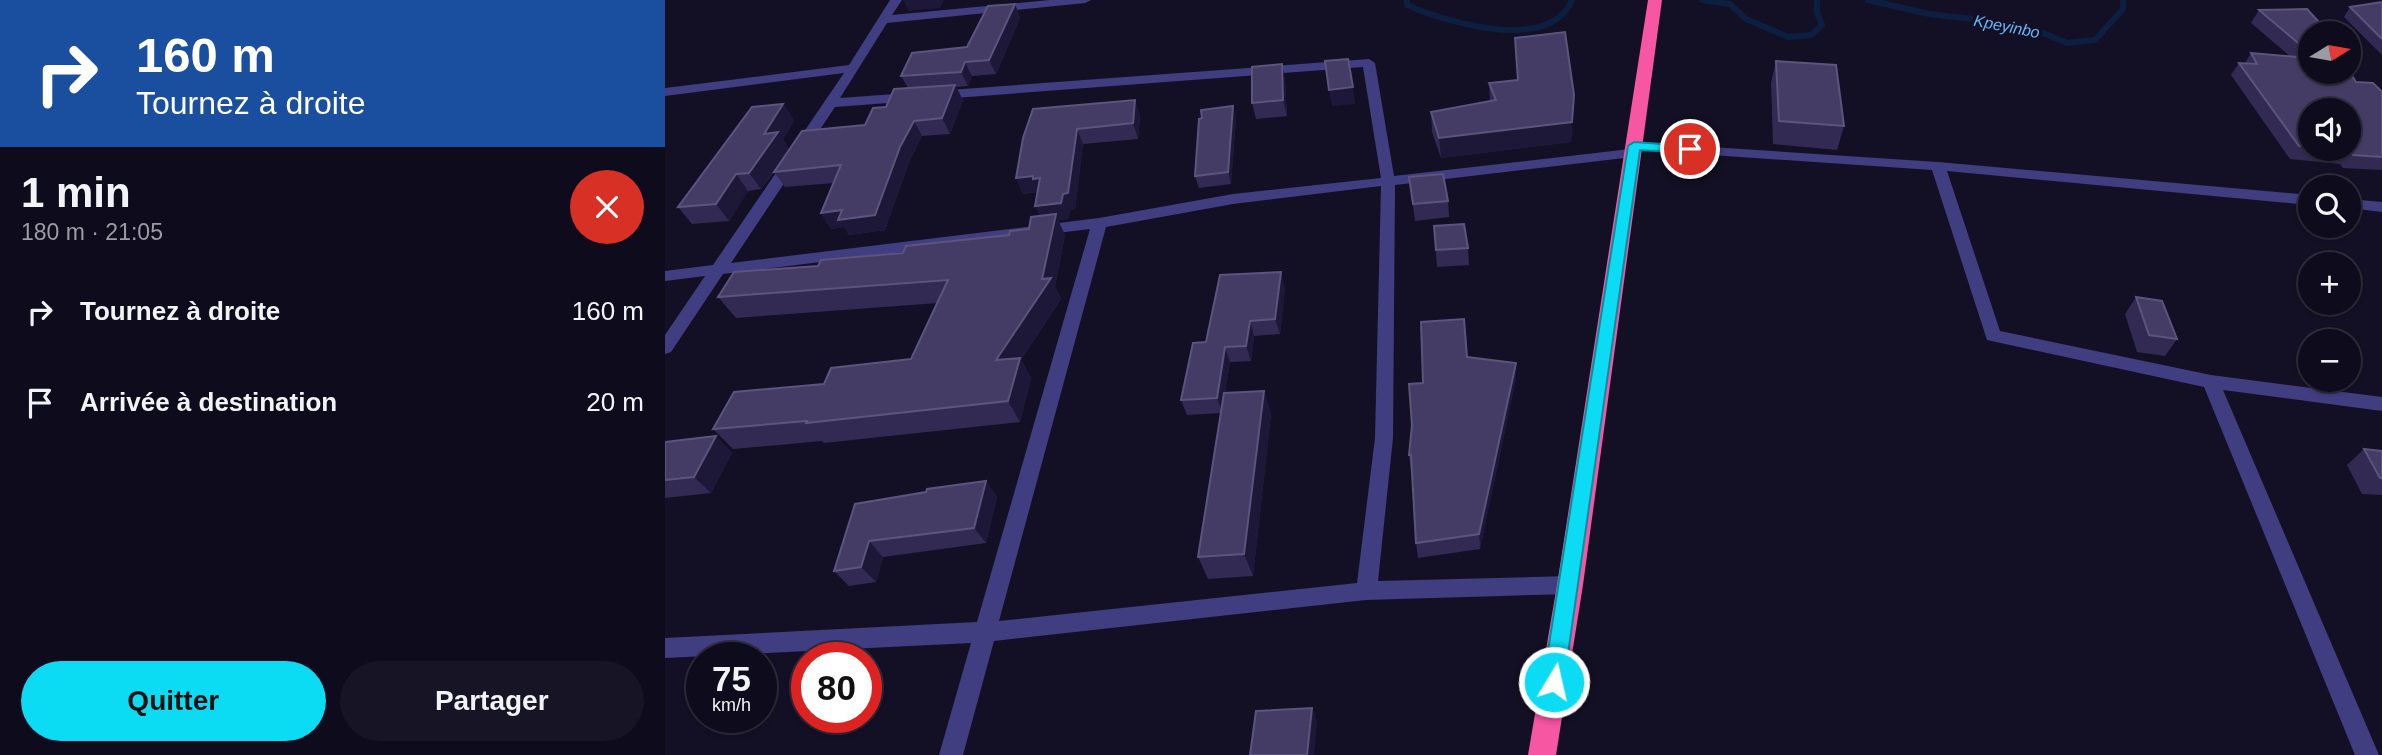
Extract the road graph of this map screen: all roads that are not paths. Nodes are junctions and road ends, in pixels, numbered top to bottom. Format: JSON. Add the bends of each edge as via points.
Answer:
{"nodes":[{"id":1,"x":896,"y":0,"type":"edge"},
{"id":2,"x":1085,"y":0,"type":"edge"},
{"id":3,"x":1655,"y":1,"type":"edge"},
{"id":4,"x":881,"y":20,"type":"junction"},
{"id":5,"x":854,"y":68,"type":"junction"},
{"id":6,"x":665,"y":92,"type":"edge"},
{"id":7,"x":831,"y":103,"type":"junction"},
{"id":8,"x":1634,"y":150,"type":"junction"},
{"id":9,"x":1938,"y":166,"type":"junction"},
{"id":10,"x":1388,"y":180,"type":"junction"},
{"id":11,"x":2298,"y":199,"type":"edge"},
{"id":12,"x":2361,"y":205,"type":"edge"},
{"id":13,"x":2382,"y":207,"type":"edge"},
{"id":14,"x":1099,"y":223,"type":"junction"},
{"id":15,"x":717,"y":269,"type":"junction"},
{"id":16,"x":665,"y":276,"type":"edge"},
{"id":17,"x":665,"y":348,"type":"edge"},
{"id":18,"x":2211,"y":382,"type":"junction"},
{"id":19,"x":2382,"y":404,"type":"edge"},
{"id":20,"x":1570,"y":585,"type":"junction"},
{"id":21,"x":1366,"y":591,"type":"junction"},
{"id":22,"x":986,"y":632,"type":"junction"},
{"id":23,"x":665,"y":648,"type":"edge"},
{"id":24,"x":951,"y":755,"type":"edge"},
{"id":25,"x":1542,"y":755,"type":"edge"},
{"id":26,"x":2367,"y":755,"type":"edge"}],
"edges":[{"from":1,"to":4,"type":"street"},
{"from":2,"to":4,"type":"street"},
{"from":3,"to":8,"type":"highway"},
{"from":4,"to":5,"type":"street"},
{"from":5,"to":6,"type":"street"},
{"from":5,"to":7,"type":"street"},
{"from":7,"to":10,"type":"street","via":[[1369,63]]},
{"from":7,"to":15,"type":"street"},
{"from":8,"to":9,"type":"street"},
{"from":8,"to":10,"type":"street"},
{"from":8,"to":20,"type":"highway"},
{"from":9,"to":11,"type":"street"},
{"from":9,"to":18,"type":"street","via":[[1993,336]]},
{"from":10,"to":14,"type":"street","via":[[1233,199]]},
{"from":10,"to":21,"type":"street","via":[[1384,438]]},
{"from":12,"to":13,"type":"street"},
{"from":14,"to":15,"type":"street"},
{"from":14,"to":22,"type":"street"},
{"from":15,"to":16,"type":"street"},
{"from":15,"to":17,"type":"street"},
{"from":18,"to":19,"type":"street"},
{"from":18,"to":26,"type":"street"},
{"from":20,"to":21,"type":"street"},
{"from":20,"to":25,"type":"highway"},
{"from":21,"to":22,"type":"street"},
{"from":22,"to":23,"type":"street"},
{"from":22,"to":24,"type":"street"}]}
